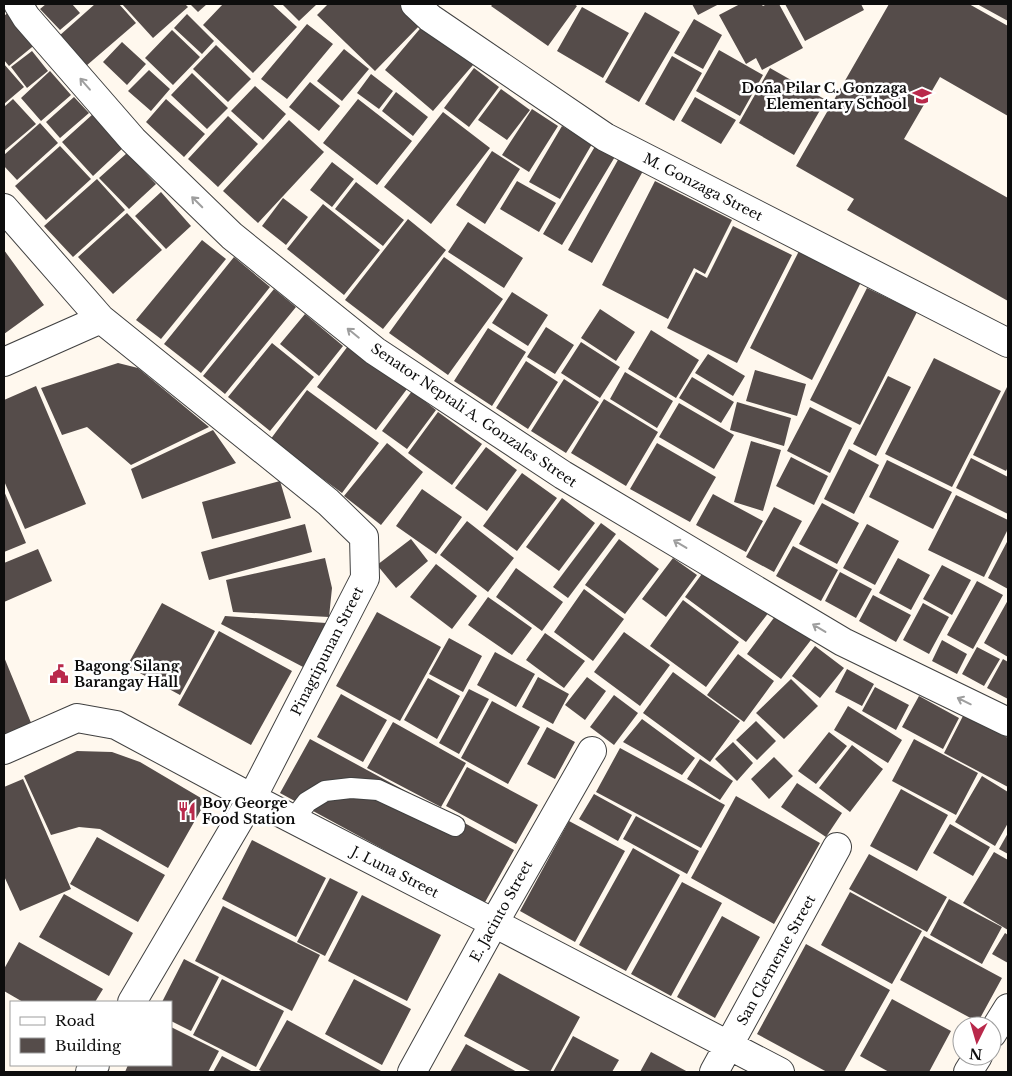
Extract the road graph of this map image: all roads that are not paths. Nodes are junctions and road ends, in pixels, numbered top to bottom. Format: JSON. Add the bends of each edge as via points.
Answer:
{"nodes":[{"id":1,"x":18,"y":4,"type":"edge"},
{"id":2,"x":415,"y":4,"type":"edge"},
{"id":3,"x":4,"y":208,"type":"edge"},
{"id":4,"x":100,"y":319,"type":"junction"},
{"id":5,"x":1008,"y":343,"type":"edge"},
{"id":6,"x":4,"y":362,"type":"edge"},
{"id":7,"x":1008,"y":722,"type":"edge"},
{"id":8,"x":4,"y":750,"type":"edge"},
{"id":9,"x":592,"y":750,"type":"dead end"},
{"id":10,"x":252,"y":798,"type":"junction"},
{"id":11,"x":293,"y":820,"type":"junction"},
{"id":12,"x":455,"y":826,"type":"dead end"},
{"id":13,"x":838,"y":847,"type":"dead end"},
{"id":14,"x":494,"y":923,"type":"junction"},
{"id":15,"x":133,"y":1001,"type":"edge"},
{"id":16,"x":729,"y":1046,"type":"junction"},
{"id":17,"x":412,"y":1072,"type":"edge"},
{"id":18,"x":714,"y":1072,"type":"edge"},
{"id":19,"x":780,"y":1072,"type":"edge"}],
"edges":[{"from":7,"to":1,"type":"street","name":"Senator Neptali A. Gonzales Street","one_way":true,"via":[[843,642],[563,475],[375,351],[232,236],[134,140]]},
{"from":2,"to":5,"type":"street","name":"M. Gonzaga Street","via":[[430,18],[605,137]]},
{"from":3,"to":4,"type":"street","name":"Pinagtipunan Street"},
{"from":4,"to":6,"type":"street"},
{"from":4,"to":10,"type":"street","name":"Pinagtipunan Street","via":[[328,502],[364,537],[365,578]]},
{"from":8,"to":10,"type":"street","name":"J. Luna Street","via":[[77,718],[116,725]]},
{"from":9,"to":14,"type":"street","name":"E. Jacinto Street"},
{"from":10,"to":11,"type":"street","name":"J. Luna Street"},
{"from":10,"to":15,"type":"street","name":"Pinagtipunan Street"},
{"from":11,"to":12,"type":"lane","via":[[307,802],[325,791],[351,788],[378,790]]},
{"from":11,"to":14,"type":"street","name":"J. Luna Street"},
{"from":13,"to":16,"type":"street","name":"San Clemente Street"},
{"from":14,"to":16,"type":"street","name":"J. Luna Street"},
{"from":14,"to":17,"type":"street","name":"E. Jacinto Street"},
{"from":16,"to":18,"type":"street","name":"San Clemente Street"},
{"from":16,"to":19,"type":"street","name":"J. Luna Street"}]}
